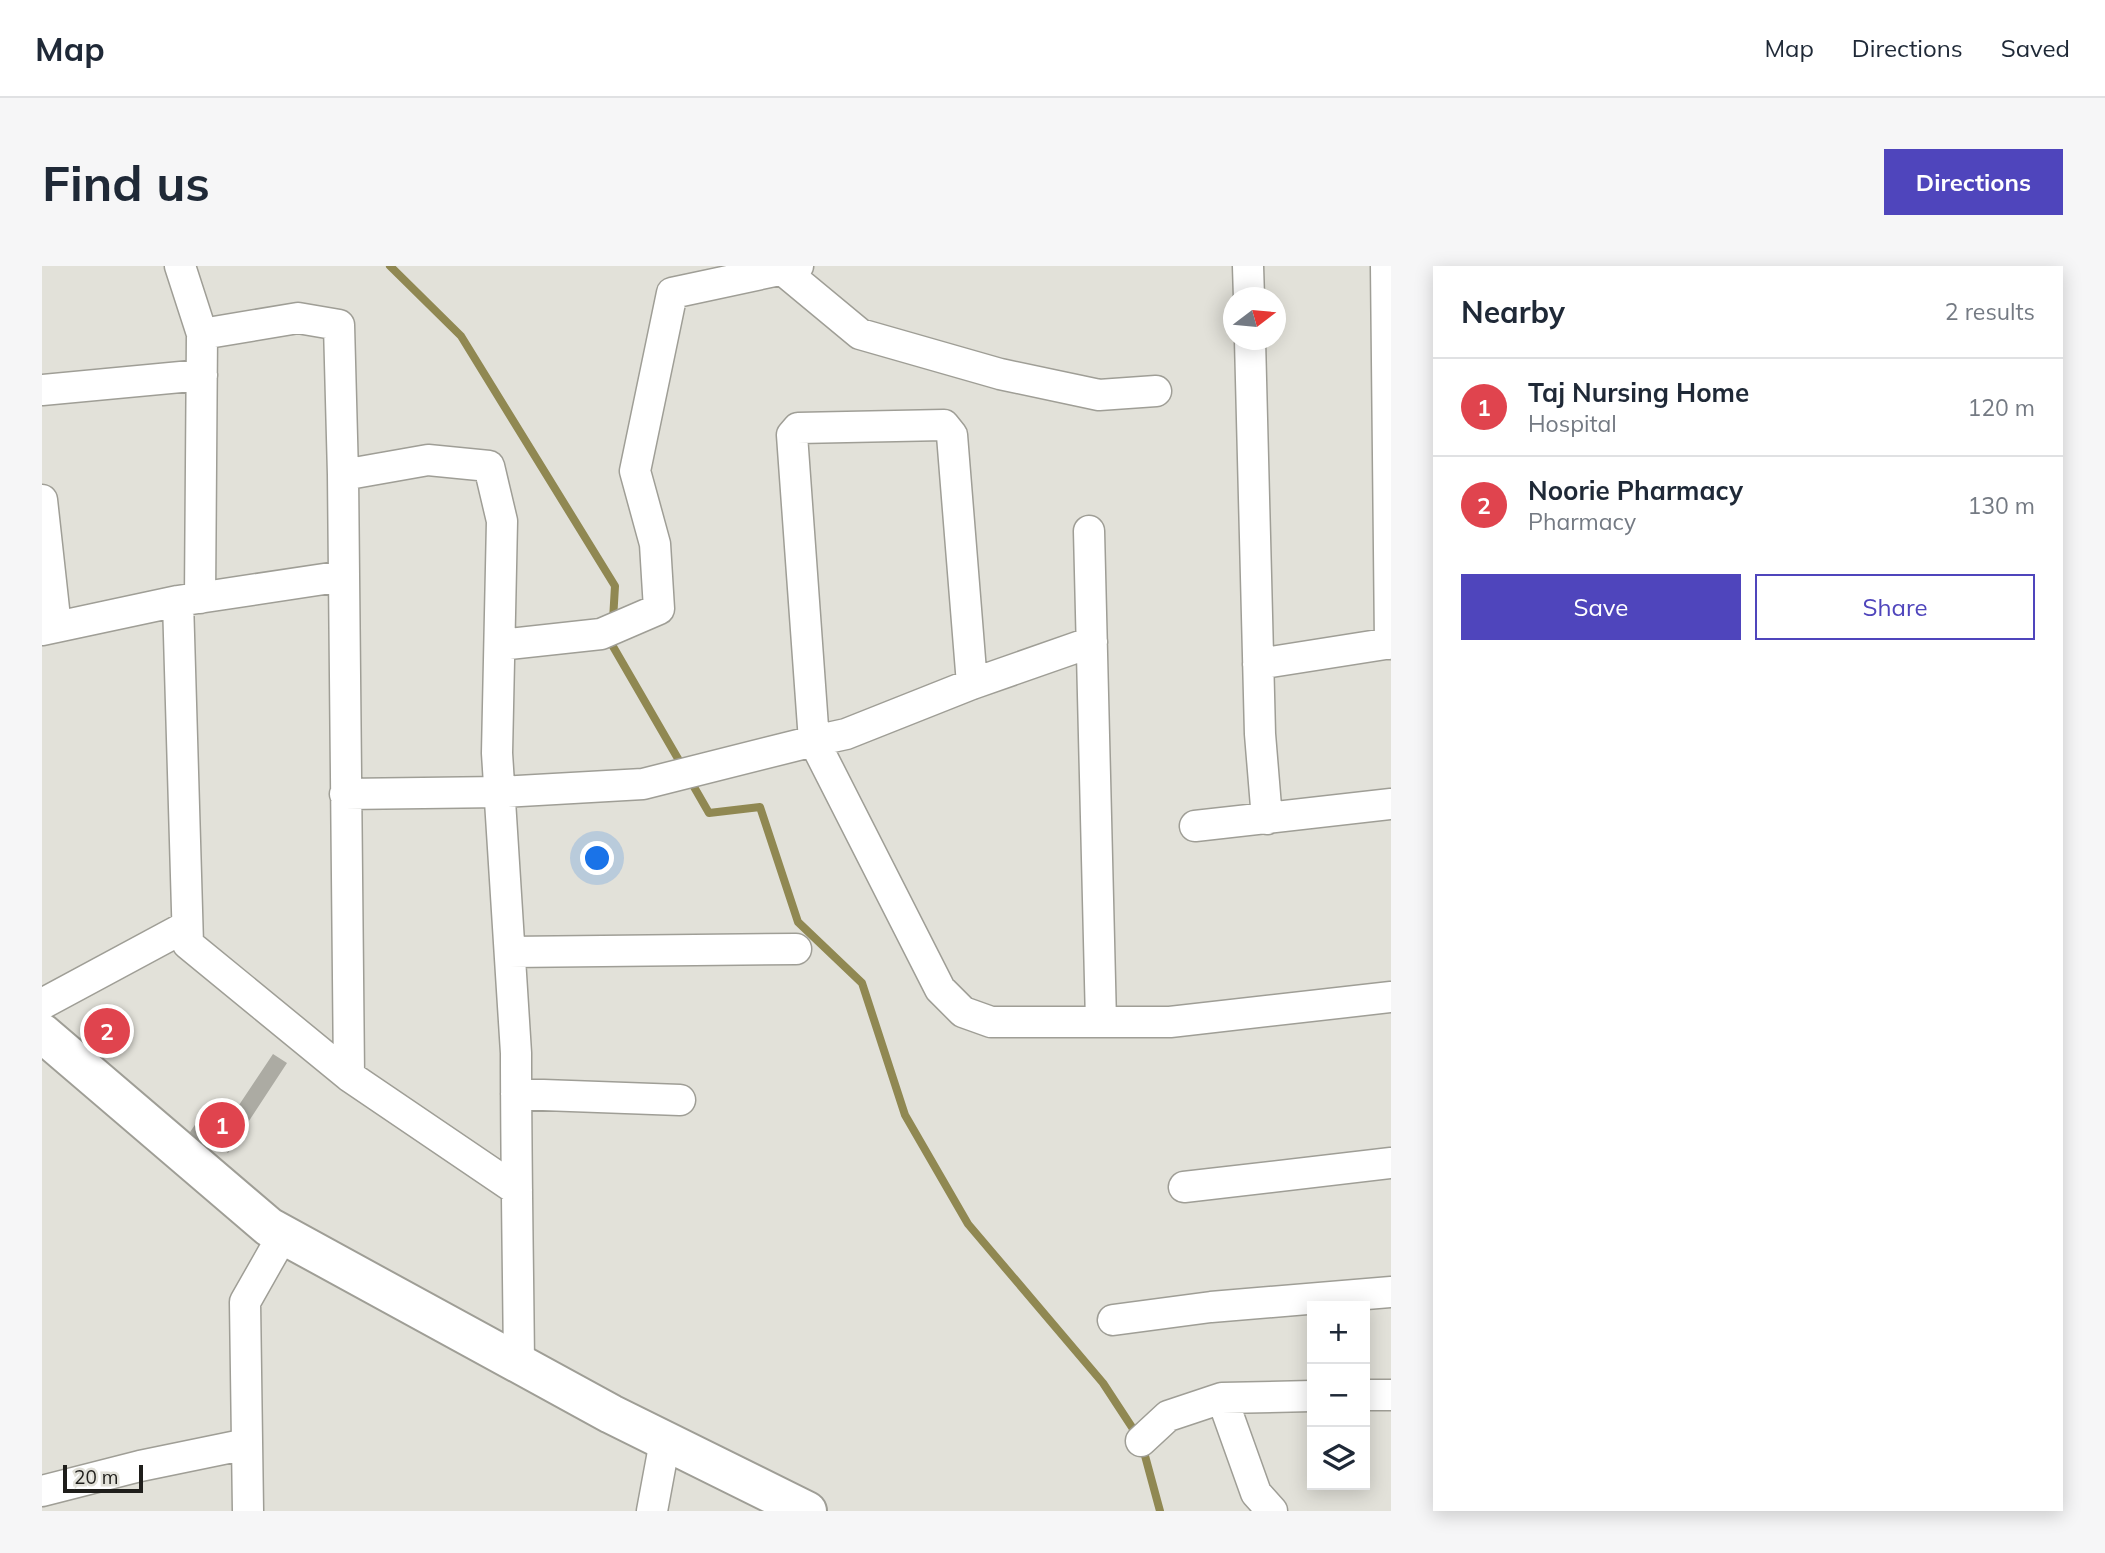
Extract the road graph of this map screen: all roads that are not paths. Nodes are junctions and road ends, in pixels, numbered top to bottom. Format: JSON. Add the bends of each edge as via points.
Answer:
{"nodes":[{"id":1,"x":180,"y":266,"type":"edge"},
{"id":2,"x":1248,"y":266,"type":"edge"},
{"id":3,"x":1386,"y":266,"type":"edge"},
{"id":4,"x":786,"y":268,"type":"edge"},
{"id":5,"x":1249,"y":287,"type":"edge"},
{"id":6,"x":202,"y":334,"type":"junction"},
{"id":7,"x":1250,"y":350,"type":"edge"},
{"id":8,"x":202,"y":374,"type":"junction"},
{"id":9,"x":42,"y":390,"type":"edge"},
{"id":10,"x":1156,"y":391,"type":"dead end"},
{"id":11,"x":343,"y":475,"type":"junction"},
{"id":12,"x":42,"y":500,"type":"edge"},
{"id":13,"x":1089,"y":531,"type":"dead end"},
{"id":14,"x":344,"y":576,"type":"junction"},
{"id":15,"x":189,"y":599,"type":"junction"},
{"id":16,"x":49,"y":628,"type":"edge"},
{"id":17,"x":1092,"y":642,"type":"junction"},
{"id":18,"x":1391,"y":644,"type":"edge"},
{"id":19,"x":500,"y":645,"type":"junction"},
{"id":20,"x":1258,"y":664,"type":"junction"},
{"id":21,"x":972,"y":684,"type":"junction"},
{"id":22,"x":814,"y":741,"type":"junction"},
{"id":23,"x":501,"y":792,"type":"junction"},
{"id":24,"x":345,"y":794,"type":"junction"},
{"id":25,"x":1391,"y":804,"type":"edge"},
{"id":26,"x":1268,"y":819,"type":"junction"},
{"id":27,"x":1195,"y":826,"type":"dead end"},
{"id":28,"x":187,"y":926,"type":"junction"},
{"id":29,"x":796,"y":949,"type":"dead end"},
{"id":30,"x":510,"y":953,"type":"junction"},
{"id":31,"x":1391,"y":998,"type":"edge"},
{"id":32,"x":42,"y":1004,"type":"edge"},
{"id":33,"x":1101,"y":1022,"type":"junction"},
{"id":34,"x":42,"y":1033,"type":"edge"},
{"id":35,"x":349,"y":1076,"type":"junction"},
{"id":36,"x":516,"y":1094,"type":"junction"},
{"id":37,"x":680,"y":1100,"type":"dead end"},
{"id":38,"x":1391,"y":1163,"type":"edge"},
{"id":39,"x":1184,"y":1187,"type":"dead end"},
{"id":40,"x":517,"y":1190,"type":"junction"},
{"id":41,"x":283,"y":1235,"type":"junction"},
{"id":42,"x":1391,"y":1292,"type":"edge"},
{"id":43,"x":1113,"y":1320,"type":"dead end"},
{"id":44,"x":519,"y":1364,"type":"junction"},
{"id":45,"x":1370,"y":1395,"type":"edge"},
{"id":46,"x":1391,"y":1395,"type":"edge"},
{"id":47,"x":1307,"y":1396,"type":"edge"},
{"id":48,"x":1222,"y":1398,"type":"junction"},
{"id":49,"x":665,"y":1441,"type":"junction"},
{"id":50,"x":1141,"y":1441,"type":"dead end"},
{"id":51,"x":247,"y":1444,"type":"junction"},
{"id":52,"x":42,"y":1492,"type":"edge"},
{"id":53,"x":248,"y":1511,"type":"edge"},
{"id":54,"x":652,"y":1511,"type":"edge"},
{"id":55,"x":807,"y":1511,"type":"edge"},
{"id":56,"x":1272,"y":1511,"type":"edge"}],
"edges":[{"from":1,"to":6,"type":"street"},
{"from":2,"to":5,"type":"street"},
{"from":3,"to":18,"type":"street"},
{"from":4,"to":10,"type":"street","via":[[860,334],[1000,374],[1100,395]]},
{"from":4,"to":19,"type":"street","via":[[672,293],[635,471],[655,544],[659,609],[601,634]]},
{"from":6,"to":8,"type":"street"},
{"from":6,"to":11,"type":"street","via":[[298,318],[339,325]]},
{"from":7,"to":20,"type":"street"},
{"from":8,"to":9,"type":"street"},
{"from":8,"to":15,"type":"street"},
{"from":11,"to":14,"type":"street"},
{"from":11,"to":19,"type":"street","via":[[428,460],[489,466],[502,521]]},
{"from":12,"to":16,"type":"street"},
{"from":13,"to":17,"type":"street"},
{"from":14,"to":15,"type":"street"},
{"from":14,"to":24,"type":"street"},
{"from":15,"to":16,"type":"street"},
{"from":15,"to":28,"type":"street"},
{"from":17,"to":21,"type":"street"},
{"from":17,"to":33,"type":"street"},
{"from":18,"to":20,"type":"street"},
{"from":19,"to":23,"type":"street"},
{"from":20,"to":26,"type":"street"},
{"from":21,"to":22,"type":"street","via":[[846,734]]},
{"from":21,"to":22,"type":"street","via":[[952,435],[944,425],[798,428],[792,435]]},
{"from":22,"to":23,"type":"street","via":[[643,784]]},
{"from":22,"to":33,"type":"street","via":[[940,989],[963,1012],[991,1022]]},
{"from":23,"to":24,"type":"street"},
{"from":23,"to":30,"type":"street"},
{"from":24,"to":35,"type":"street"},
{"from":25,"to":26,"type":"street"},
{"from":26,"to":27,"type":"street"},
{"from":28,"to":32,"type":"street"},
{"from":28,"to":35,"type":"street","via":[[188,944]]},
{"from":29,"to":30,"type":"street"},
{"from":30,"to":36,"type":"street"},
{"from":31,"to":33,"type":"street","via":[[1170,1022]]},
{"from":34,"to":41,"type":"street"},
{"from":35,"to":40,"type":"street"},
{"from":36,"to":37,"type":"street"},
{"from":36,"to":40,"type":"street"},
{"from":38,"to":39,"type":"street"},
{"from":40,"to":44,"type":"street"},
{"from":41,"to":44,"type":"street"},
{"from":41,"to":51,"type":"street","via":[[245,1302]]},
{"from":42,"to":43,"type":"street"},
{"from":44,"to":49,"type":"street"},
{"from":45,"to":46,"type":"street"},
{"from":47,"to":48,"type":"street"},
{"from":48,"to":50,"type":"street","via":[[1168,1416]]},
{"from":48,"to":56,"type":"street","via":[[1256,1493]]},
{"from":49,"to":54,"type":"street"},
{"from":49,"to":55,"type":"street"},
{"from":51,"to":52,"type":"street"},
{"from":51,"to":53,"type":"street"}]}
